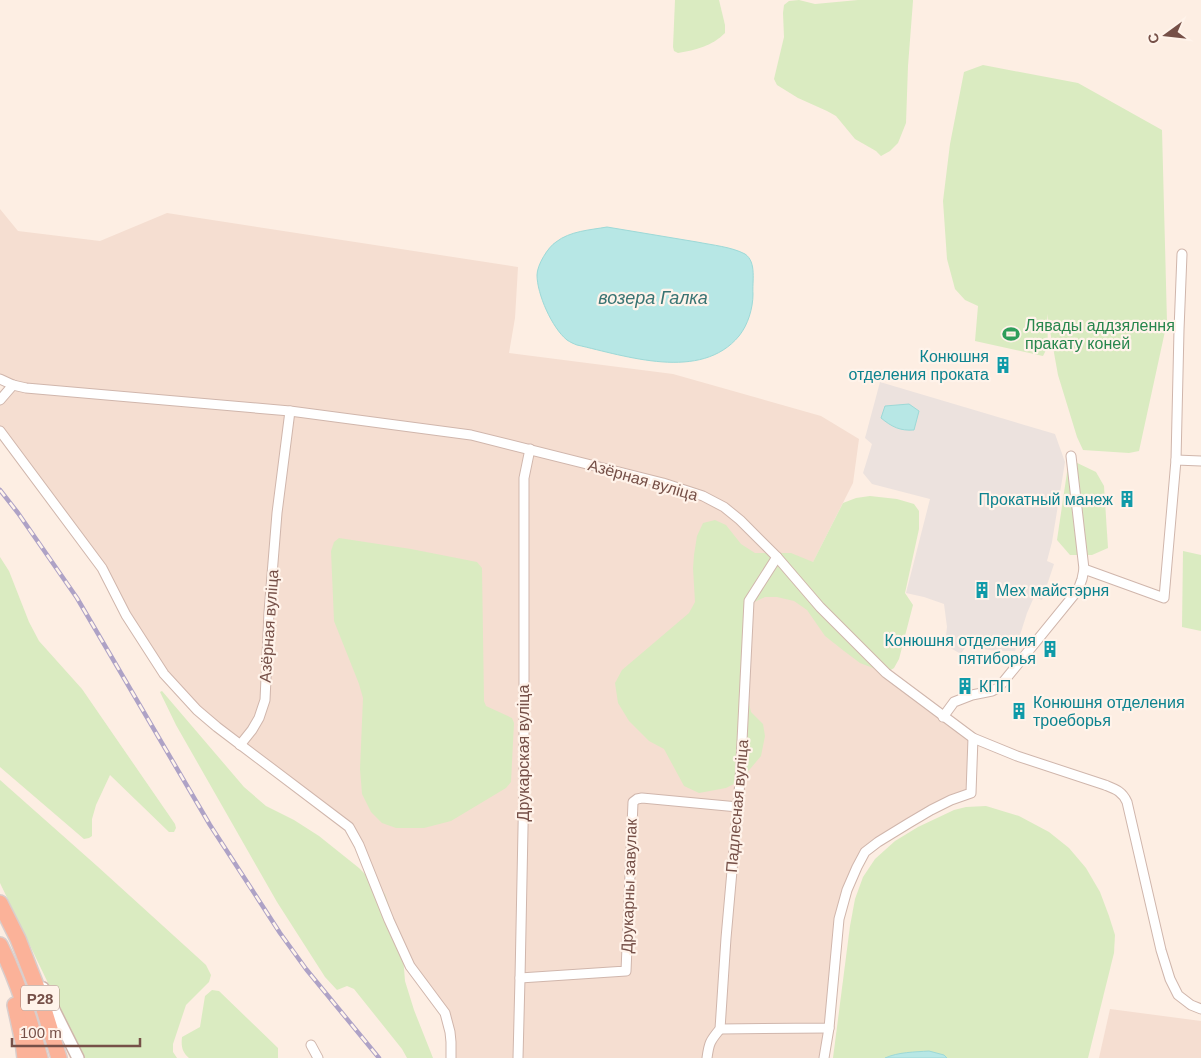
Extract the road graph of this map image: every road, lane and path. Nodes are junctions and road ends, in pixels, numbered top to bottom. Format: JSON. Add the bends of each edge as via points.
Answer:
{"nodes":[{"id":1,"x":1182,"y":254,"type":"dead end"},
{"id":2,"x":0,"y":380,"type":"edge"},
{"id":3,"x":13,"y":385,"type":"junction"},
{"id":4,"x":0,"y":400,"type":"edge"},
{"id":5,"x":290,"y":411,"type":"junction"},
{"id":6,"x":0,"y":431,"type":"edge"},
{"id":7,"x":530,"y":449,"type":"junction"},
{"id":8,"x":1071,"y":456,"type":"dead end"},
{"id":9,"x":1176,"y":460,"type":"junction"},
{"id":10,"x":1201,"y":461,"type":"edge"},
{"id":11,"x":777,"y":557,"type":"junction"},
{"id":12,"x":1084,"y":569,"type":"junction"},
{"id":13,"x":944,"y":717,"type":"junction"},
{"id":14,"x":972,"y":738,"type":"junction"},
{"id":15,"x":240,"y":745,"type":"junction"},
{"id":16,"x":738,"y":807,"type":"junction"},
{"id":17,"x":0,"y":903,"type":"edge"},
{"id":18,"x":18,"y":939,"type":"junction"},
{"id":19,"x":0,"y":945,"type":"edge"},
{"id":20,"x":0,"y":961,"type":"edge"},
{"id":21,"x":520,"y":978,"type":"junction"},
{"id":22,"x":1201,"y":1009,"type":"edge"},
{"id":23,"x":829,"y":1028,"type":"junction"},
{"id":24,"x":720,"y":1029,"type":"junction"},
{"id":25,"x":310,"y":1045,"type":"dead end"},
{"id":26,"x":25,"y":1058,"type":"edge"},
{"id":27,"x":40,"y":1058,"type":"edge"},
{"id":28,"x":59,"y":1058,"type":"edge"},
{"id":29,"x":78,"y":1058,"type":"edge"},
{"id":30,"x":318,"y":1058,"type":"edge"},
{"id":31,"x":450,"y":1058,"type":"edge"},
{"id":32,"x":518,"y":1058,"type":"edge"},
{"id":33,"x":708,"y":1058,"type":"edge"},
{"id":34,"x":824,"y":1058,"type":"edge"}],
"edges":[{"from":1,"to":9,"type":"street"},
{"from":2,"to":3,"type":"street","name":"Азёрная вуліца"},
{"from":3,"to":4,"type":"street"},
{"from":3,"to":5,"type":"street","name":"Азёрная вуліца"},
{"from":5,"to":7,"type":"street","name":"Азёрная вуліца","via":[[471,434]]},
{"from":5,"to":15,"type":"street","name":"Азёрная вуліца","via":[[277,513],[265,700],[259,718]]},
{"from":6,"to":15,"type":"street","via":[[102,568],[126,615],[164,674],[197,710]]},
{"from":7,"to":11,"type":"street","name":"Азёрная вуліца","via":[[703,496],[740,520]]},
{"from":7,"to":21,"type":"street","name":"Друкарская вуліца","via":[[524,478]]},
{"from":8,"to":12,"type":"street"},
{"from":9,"to":10,"type":"street"},
{"from":9,"to":12,"type":"street","via":[[1164,598]]},
{"from":11,"to":13,"type":"street","name":"Азёрная вуліца","via":[[820,607],[886,673]]},
{"from":11,"to":16,"type":"street","name":"Падлесная вуліца","via":[[749,601]]},
{"from":12,"to":13,"type":"street","via":[[1078,590],[998,688],[954,702]]},
{"from":13,"to":14,"type":"street","name":"Азёрная вуліца"},
{"from":14,"to":22,"type":"street","name":"Азёрная вуліца","via":[[1105,785],[1124,795],[1160,950],[1170,979],[1178,995]]},
{"from":14,"to":23,"type":"street","via":[[972,792],[909,822],[878,842],[865,852],[856,867],[839,919]]},
{"from":15,"to":31,"type":"street","via":[[349,827],[410,966],[444,1013],[450,1032]]},
{"from":16,"to":21,"type":"street","name":"Друкарны завулак","via":[[642,798],[633,802],[626,971]]},
{"from":16,"to":24,"type":"street","name":"Падлесная вуліца"},
{"from":17,"to":18,"type":"highway","number":"Р28"},
{"from":18,"to":28,"type":"highway","number":"Р28"},
{"from":18,"to":29,"type":"street"},
{"from":19,"to":27,"type":"highway","number":"Р28","via":[[19,989]]},
{"from":20,"to":26,"type":"highway","via":[[15,1006]]},
{"from":21,"to":32,"type":"street","name":"Друкарская вуліца"},
{"from":23,"to":24,"type":"street"},
{"from":23,"to":34,"type":"street"},
{"from":24,"to":33,"type":"street","name":"Падлесная вуліца","via":[[711,1040]]},
{"from":25,"to":30,"type":"street"}]}
